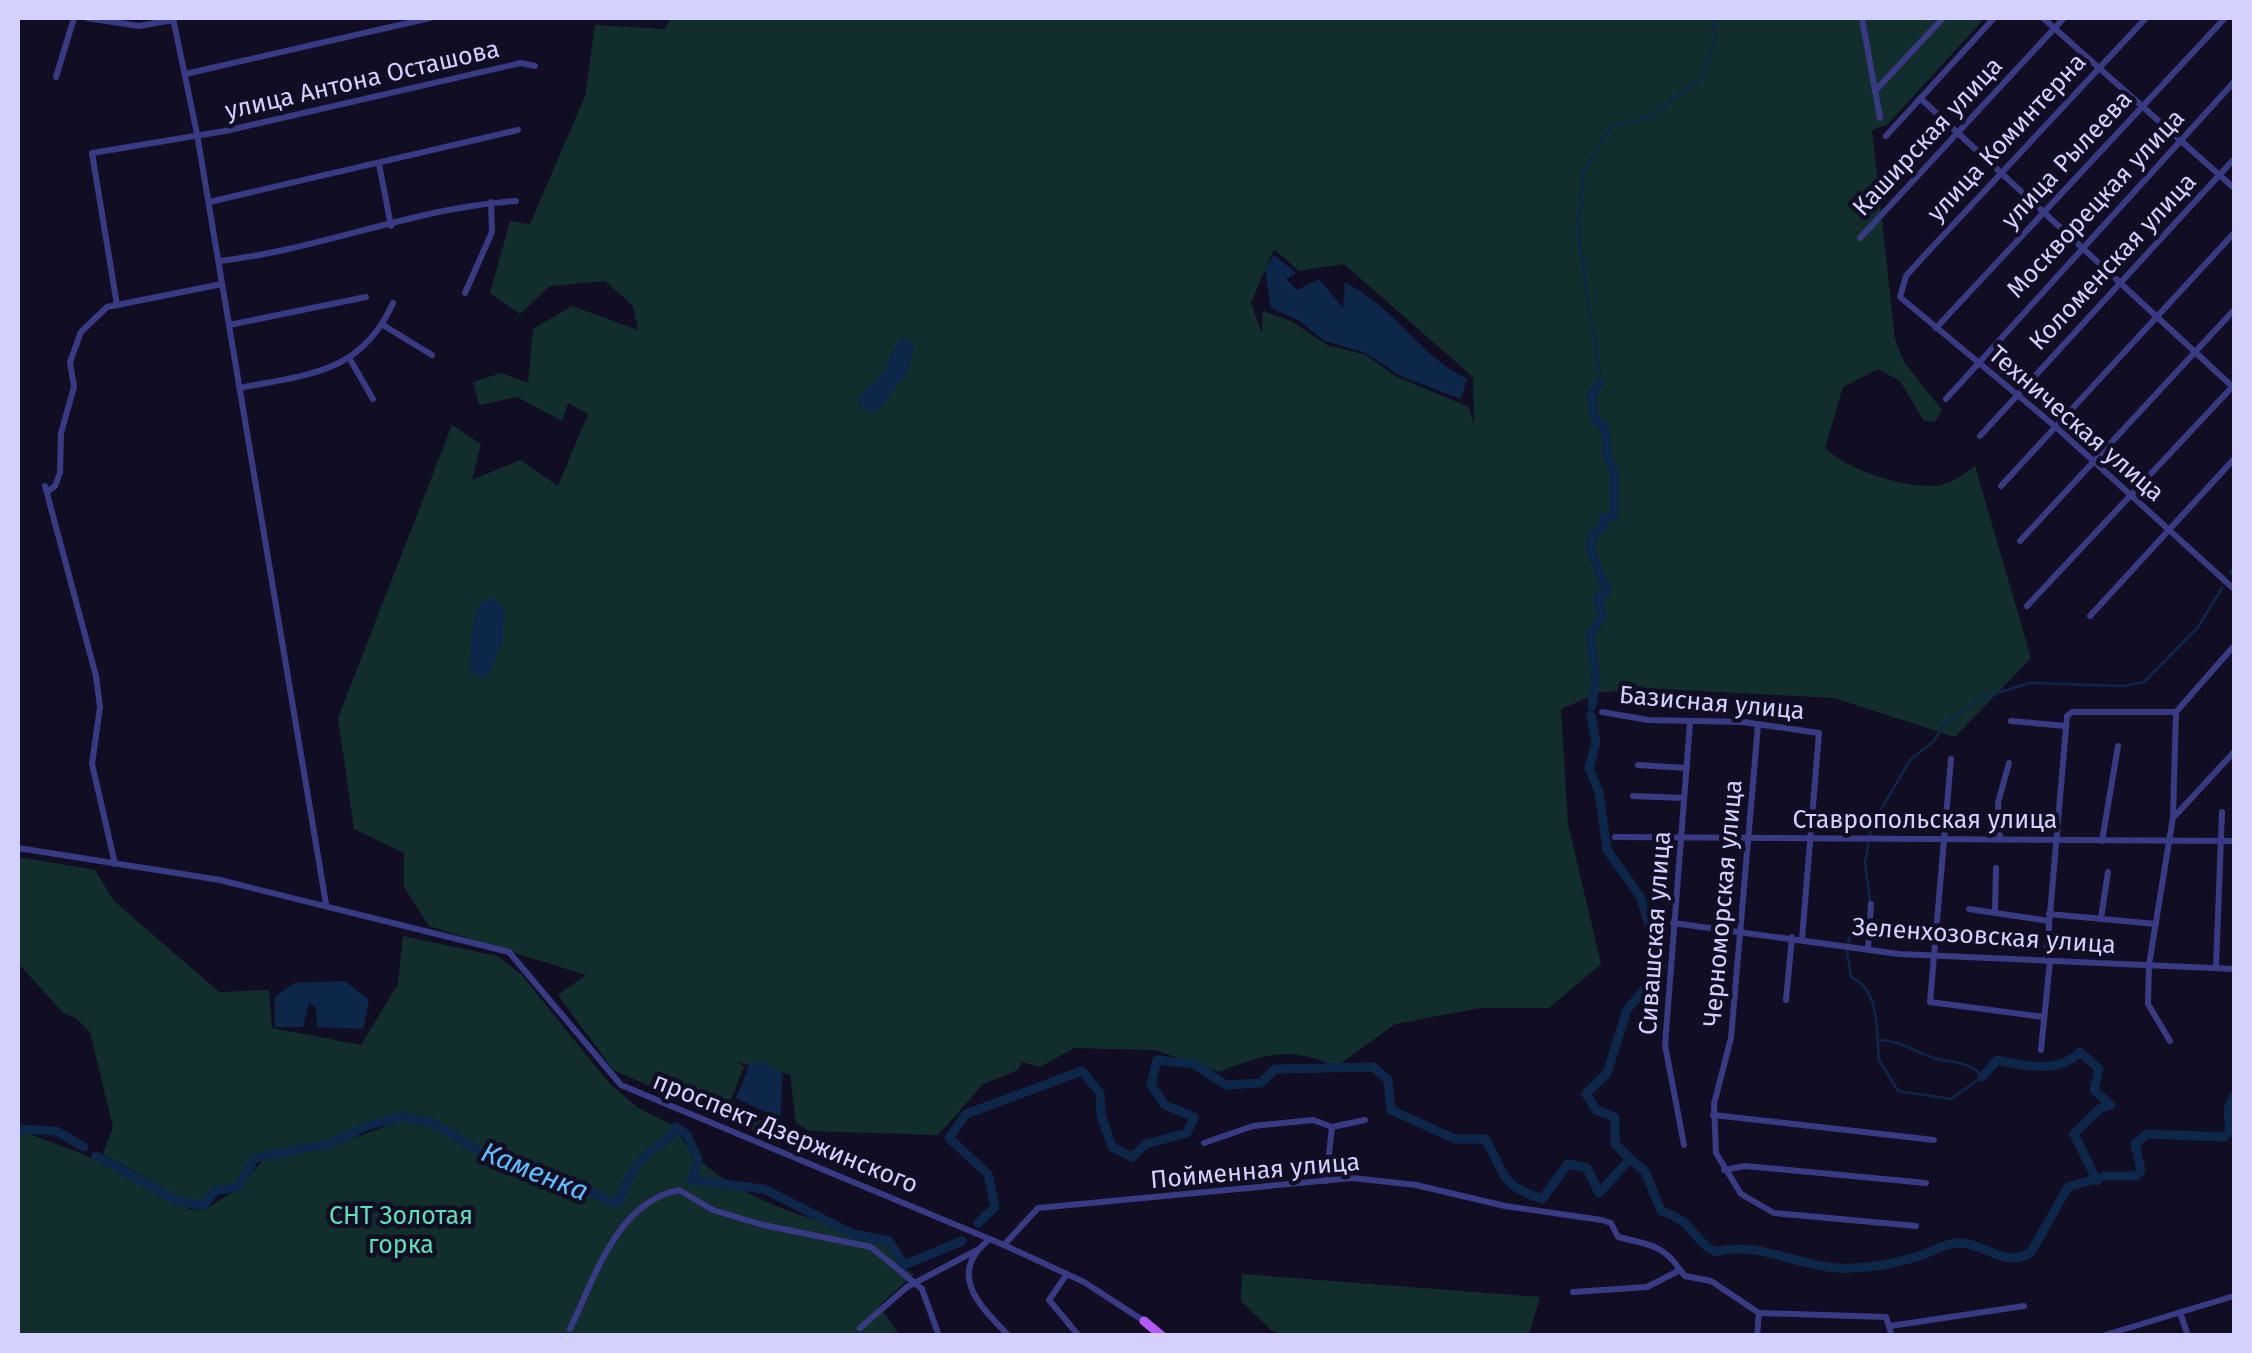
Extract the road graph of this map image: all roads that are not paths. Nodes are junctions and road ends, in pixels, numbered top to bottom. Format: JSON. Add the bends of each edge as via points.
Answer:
{"nodes":[{"id":1,"x":74,"y":18,"type":"edge"},
{"id":2,"x":88,"y":18,"type":"edge"},
{"id":3,"x":430,"y":18,"type":"edge"},
{"id":4,"x":1875,"y":18,"type":"edge"},
{"id":5,"x":1944,"y":18,"type":"edge"},
{"id":6,"x":1994,"y":18,"type":"edge"},
{"id":7,"x":2043,"y":18,"type":"edge"},
{"id":8,"x":2064,"y":18,"type":"edge"},
{"id":9,"x":2146,"y":18,"type":"edge"},
{"id":10,"x":2225,"y":18,"type":"edge"},
{"id":11,"x":173,"y":19,"type":"edge"},
{"id":12,"x":1863,"y":21,"type":"edge"},
{"id":13,"x":2054,"y":28,"type":"junction"},
{"id":14,"x":535,"y":66,"type":"dead end"},
{"id":15,"x":2097,"y":69,"type":"junction"},
{"id":16,"x":185,"y":74,"type":"junction"},
{"id":17,"x":56,"y":76,"type":"dead end"},
{"id":18,"x":2234,"y":82,"type":"edge"},
{"id":19,"x":1875,"y":91,"type":"junction"},
{"id":20,"x":1920,"y":98,"type":"junction"},
{"id":21,"x":2144,"y":105,"type":"junction"},
{"id":22,"x":1880,"y":118,"type":"dead end"},
{"id":23,"x":518,"y":130,"type":"dead end"},
{"id":24,"x":197,"y":134,"type":"junction"},
{"id":25,"x":1886,"y":136,"type":"dead end"},
{"id":26,"x":1958,"y":136,"type":"junction"},
{"id":27,"x":2181,"y":139,"type":"junction"},
{"id":28,"x":2234,"y":159,"type":"edge"},
{"id":29,"x":379,"y":164,"type":"junction"},
{"id":30,"x":2002,"y":174,"type":"junction"},
{"id":31,"x":2220,"y":175,"type":"junction"},
{"id":32,"x":2234,"y":188,"type":"edge"},
{"id":33,"x":516,"y":201,"type":"dead end"},
{"id":34,"x":208,"y":202,"type":"junction"},
{"id":35,"x":491,"y":202,"type":"junction"},
{"id":36,"x":2044,"y":212,"type":"junction"},
{"id":37,"x":391,"y":226,"type":"junction"},
{"id":38,"x":2234,"y":234,"type":"edge"},
{"id":39,"x":1860,"y":238,"type":"dead end"},
{"id":40,"x":2081,"y":248,"type":"junction"},
{"id":41,"x":219,"y":262,"type":"junction"},
{"id":42,"x":2119,"y":282,"type":"junction"},
{"id":43,"x":222,"y":284,"type":"junction"},
{"id":44,"x":1900,"y":287,"type":"joint"},
{"id":45,"x":465,"y":293,"type":"dead end"},
{"id":46,"x":366,"y":297,"type":"dead end"},
{"id":47,"x":392,"y":303,"type":"dead end"},
{"id":48,"x":117,"y":305,"type":"junction"},
{"id":49,"x":2234,"y":310,"type":"edge"},
{"id":50,"x":2157,"y":317,"type":"junction"},
{"id":51,"x":229,"y":324,"type":"junction"},
{"id":52,"x":383,"y":325,"type":"junction"},
{"id":53,"x":1936,"y":328,"type":"junction"},
{"id":54,"x":2195,"y":352,"type":"junction"},
{"id":55,"x":432,"y":355,"type":"dead end"},
{"id":56,"x":351,"y":361,"type":"junction"},
{"id":57,"x":1976,"y":361,"type":"junction"},
{"id":58,"x":2234,"y":387,"type":"edge"},
{"id":59,"x":239,"y":388,"type":"junction"},
{"id":60,"x":2017,"y":394,"type":"junction"},
{"id":61,"x":372,"y":399,"type":"dead end"},
{"id":62,"x":1946,"y":399,"type":"dead end"},
{"id":63,"x":2056,"y":427,"type":"junction"},
{"id":64,"x":1980,"y":436,"type":"dead end"},
{"id":65,"x":2234,"y":460,"type":"edge"},
{"id":66,"x":2094,"y":461,"type":"junction"},
{"id":67,"x":2000,"y":486,"type":"dead end"},
{"id":68,"x":2131,"y":496,"type":"junction"},
{"id":69,"x":2170,"y":530,"type":"junction"},
{"id":70,"x":2020,"y":541,"type":"dead end"},
{"id":71,"x":2234,"y":589,"type":"edge"},
{"id":72,"x":2027,"y":606,"type":"dead end"},
{"id":73,"x":2090,"y":616,"type":"dead end"},
{"id":74,"x":2234,"y":646,"type":"edge"},
{"id":75,"x":1602,"y":712,"type":"dead end"},
{"id":76,"x":2176,"y":712,"type":"junction"},
{"id":77,"x":2012,"y":721,"type":"dead end"},
{"id":78,"x":1690,"y":723,"type":"junction"},
{"id":79,"x":1758,"y":725,"type":"junction"},
{"id":80,"x":2066,"y":726,"type":"junction"},
{"id":81,"x":2118,"y":746,"type":"dead end"},
{"id":82,"x":2234,"y":752,"type":"edge"},
{"id":83,"x":1952,"y":759,"type":"dead end"},
{"id":84,"x":2008,"y":763,"type":"dead end"},
{"id":85,"x":1638,"y":765,"type":"dead end"},
{"id":86,"x":1688,"y":768,"type":"junction"},
{"id":87,"x":1633,"y":796,"type":"dead end"},
{"id":88,"x":1684,"y":798,"type":"junction"},
{"id":89,"x":2222,"y":812,"type":"dead end"},
{"id":90,"x":2173,"y":817,"type":"junction"},
{"id":91,"x":1615,"y":837,"type":"dead end"},
{"id":92,"x":1682,"y":838,"type":"junction"},
{"id":93,"x":1746,"y":838,"type":"junction"},
{"id":94,"x":1811,"y":838,"type":"junction"},
{"id":95,"x":1946,"y":839,"type":"junction"},
{"id":96,"x":2000,"y":839,"type":"junction"},
{"id":97,"x":2057,"y":840,"type":"junction"},
{"id":98,"x":2166,"y":840,"type":"junction"},
{"id":99,"x":2102,"y":841,"type":"junction"},
{"id":100,"x":2221,"y":841,"type":"junction"},
{"id":101,"x":2234,"y":841,"type":"edge"},
{"id":102,"x":18,"y":848,"type":"edge"},
{"id":103,"x":115,"y":864,"type":"junction"},
{"id":104,"x":1996,"y":868,"type":"dead end"},
{"id":105,"x":2108,"y":872,"type":"dead end"},
{"id":106,"x":326,"y":904,"type":"junction"},
{"id":107,"x":1871,"y":904,"type":"dead end"},
{"id":108,"x":1969,"y":909,"type":"dead end"},
{"id":109,"x":1995,"y":910,"type":"junction"},
{"id":110,"x":2049,"y":917,"type":"junction"},
{"id":111,"x":2101,"y":918,"type":"junction"},
{"id":112,"x":1673,"y":922,"type":"junction"},
{"id":113,"x":2156,"y":924,"type":"junction"},
{"id":114,"x":1739,"y":930,"type":"junction"},
{"id":115,"x":1792,"y":937,"type":"junction"},
{"id":116,"x":1802,"y":939,"type":"junction"},
{"id":117,"x":1868,"y":950,"type":"junction"},
{"id":118,"x":1934,"y":955,"type":"junction"},
{"id":119,"x":2048,"y":961,"type":"junction"},
{"id":120,"x":2149,"y":965,"type":"junction"},
{"id":121,"x":2216,"y":968,"type":"junction"},
{"id":122,"x":2234,"y":968,"type":"edge"},
{"id":123,"x":1786,"y":1000,"type":"dead end"},
{"id":124,"x":2044,"y":1017,"type":"junction"},
{"id":125,"x":2170,"y":1041,"type":"dead end"},
{"id":126,"x":2041,"y":1050,"type":"dead end"},
{"id":127,"x":1714,"y":1115,"type":"junction"},
{"id":128,"x":1365,"y":1120,"type":"dead end"},
{"id":129,"x":1332,"y":1127,"type":"junction"},
{"id":130,"x":1934,"y":1140,"type":"dead end"},
{"id":131,"x":1204,"y":1144,"type":"dead end"},
{"id":132,"x":1684,"y":1144,"type":"dead end"},
{"id":133,"x":1724,"y":1170,"type":"junction"},
{"id":134,"x":1326,"y":1181,"type":"junction"},
{"id":135,"x":1926,"y":1182,"type":"dead end"},
{"id":136,"x":1916,"y":1226,"type":"dead end"},
{"id":137,"x":991,"y":1239,"type":"junction"},
{"id":138,"x":1004,"y":1244,"type":"junction"},
{"id":139,"x":976,"y":1250,"type":"junction"},
{"id":140,"x":1680,"y":1270,"type":"junction"},
{"id":141,"x":1068,"y":1274,"type":"junction"},
{"id":142,"x":916,"y":1284,"type":"junction"},
{"id":143,"x":1573,"y":1292,"type":"dead end"},
{"id":144,"x":2234,"y":1296,"type":"edge"},
{"id":145,"x":2024,"y":1306,"type":"dead end"},
{"id":146,"x":2180,"y":1312,"type":"junction"},
{"id":147,"x":1759,"y":1313,"type":"junction"},
{"id":148,"x":1144,"y":1321,"type":"joint"},
{"id":149,"x":860,"y":1328,"type":"dead end"},
{"id":150,"x":570,"y":1329,"type":"dead end"},
{"id":151,"x":1891,"y":1331,"type":"edge"},
{"id":152,"x":939,"y":1336,"type":"edge"},
{"id":153,"x":1009,"y":1336,"type":"edge"},
{"id":154,"x":1078,"y":1336,"type":"edge"},
{"id":155,"x":1162,"y":1336,"type":"edge"},
{"id":156,"x":1757,"y":1336,"type":"edge"},
{"id":157,"x":2102,"y":1336,"type":"edge"},
{"id":158,"x":2188,"y":1336,"type":"edge"}],
"edges":[{"from":1,"to":17,"type":"street"},
{"from":2,"to":11,"type":"street","via":[[139,26]]},
{"from":3,"to":16,"type":"street"},
{"from":4,"to":12,"type":"street"},
{"from":5,"to":19,"type":"street"},
{"from":6,"to":20,"type":"street"},
{"from":7,"to":13,"type":"street"},
{"from":8,"to":13,"type":"street","name":"Каширская улица"},
{"from":9,"to":15,"type":"street","name":"улица Коминтерна"},
{"from":10,"to":21,"type":"street","name":"улица Рылеева"},
{"from":11,"to":16,"type":"street"},
{"from":12,"to":19,"type":"street"},
{"from":13,"to":15,"type":"street"},
{"from":13,"to":26,"type":"street","name":"Каширская улица"},
{"from":14,"to":24,"type":"street","name":"улица Антона Осташова","via":[[520,63]]},
{"from":15,"to":21,"type":"street"},
{"from":15,"to":30,"type":"street","name":"улица Коминтерна"},
{"from":16,"to":24,"type":"street"},
{"from":18,"to":27,"type":"street","name":"Москворецкая улица"},
{"from":19,"to":22,"type":"street"},
{"from":20,"to":25,"type":"street"},
{"from":20,"to":26,"type":"street"},
{"from":21,"to":27,"type":"street"},
{"from":21,"to":36,"type":"street","name":"улица Рылеева"},
{"from":23,"to":29,"type":"street"},
{"from":24,"to":34,"type":"street"},
{"from":24,"to":48,"type":"street","name":"улица Антона Осташова","via":[[92,153]]},
{"from":26,"to":30,"type":"street"},
{"from":26,"to":39,"type":"street","name":"Каширская улица"},
{"from":27,"to":31,"type":"street"},
{"from":27,"to":40,"type":"street","name":"Москворецкая улица"},
{"from":28,"to":31,"type":"street","name":"Коломенская улица"},
{"from":29,"to":34,"type":"street"},
{"from":29,"to":37,"type":"street"},
{"from":30,"to":36,"type":"street"},
{"from":30,"to":44,"type":"street","name":"улица Коминтерна"},
{"from":31,"to":32,"type":"street"},
{"from":31,"to":42,"type":"street","name":"Коломенская улица"},
{"from":33,"to":35,"type":"street"},
{"from":34,"to":41,"type":"street"},
{"from":35,"to":37,"type":"street"},
{"from":35,"to":45,"type":"street","via":[[492,232]]},
{"from":36,"to":40,"type":"street"},
{"from":36,"to":53,"type":"street","name":"улица Рылеева"},
{"from":37,"to":41,"type":"street"},
{"from":38,"to":50,"type":"street"},
{"from":40,"to":42,"type":"street"},
{"from":40,"to":57,"type":"street","name":"Москворецкая улица"},
{"from":41,"to":43,"type":"street"},
{"from":42,"to":50,"type":"street"},
{"from":42,"to":60,"type":"street","name":"Коломенская улица"},
{"from":43,"to":48,"type":"street"},
{"from":43,"to":51,"type":"street"},
{"from":44,"to":53,"type":"street","name":"Техническая улица","via":[[1903,304]]},
{"from":46,"to":51,"type":"street"},
{"from":47,"to":52,"type":"street"},
{"from":48,"to":103,"type":"street","via":[[100,312],[73,343],[74,387],[60,473],[56,486],[46,489],[96,676],[100,707],[92,764]]},
{"from":49,"to":54,"type":"street"},
{"from":50,"to":54,"type":"street"},
{"from":50,"to":63,"type":"street"},
{"from":51,"to":59,"type":"street"},
{"from":52,"to":55,"type":"street"},
{"from":52,"to":56,"type":"street"},
{"from":53,"to":57,"type":"street","name":"Техническая улица"},
{"from":54,"to":58,"type":"street"},
{"from":54,"to":66,"type":"street"},
{"from":56,"to":59,"type":"street"},
{"from":56,"to":61,"type":"street"},
{"from":57,"to":60,"type":"street","name":"Техническая улица"},
{"from":57,"to":62,"type":"street","name":"Москворецкая улица"},
{"from":58,"to":68,"type":"street"},
{"from":59,"to":106,"type":"street"},
{"from":60,"to":63,"type":"street","name":"Техническая улица"},
{"from":60,"to":64,"type":"street","name":"Коломенская улица"},
{"from":63,"to":66,"type":"street","name":"Техническая улица"},
{"from":63,"to":67,"type":"street"},
{"from":65,"to":69,"type":"street"},
{"from":66,"to":68,"type":"street","name":"Техническая улица"},
{"from":66,"to":70,"type":"street"},
{"from":68,"to":69,"type":"street","name":"Техническая улица"},
{"from":68,"to":72,"type":"street"},
{"from":69,"to":71,"type":"street","name":"Техническая улица"},
{"from":69,"to":73,"type":"street"},
{"from":74,"to":76,"type":"street"},
{"from":75,"to":78,"type":"street","name":"Базисная улица"},
{"from":76,"to":80,"type":"street","via":[[2072,712]]},
{"from":76,"to":90,"type":"street"},
{"from":77,"to":80,"type":"street"},
{"from":78,"to":79,"type":"street","name":"Базисная улица"},
{"from":78,"to":86,"type":"street","name":"Сивашская улица"},
{"from":79,"to":93,"type":"street","name":"Черноморская улица"},
{"from":79,"to":94,"type":"street","name":"Базисная улица","via":[[1819,733]]},
{"from":80,"to":97,"type":"street"},
{"from":81,"to":99,"type":"street"},
{"from":82,"to":90,"type":"street"},
{"from":83,"to":95,"type":"street"},
{"from":84,"to":96,"type":"street","via":[[1998,803]]},
{"from":85,"to":86,"type":"street"},
{"from":86,"to":88,"type":"street","name":"Сивашская улица"},
{"from":87,"to":88,"type":"street"},
{"from":88,"to":92,"type":"street","name":"Сивашская улица"},
{"from":89,"to":100,"type":"street"},
{"from":90,"to":98,"type":"street"},
{"from":91,"to":92,"type":"street","name":"Ставропольская улица"},
{"from":92,"to":93,"type":"street","name":"Ставропольская улица"},
{"from":92,"to":112,"type":"street","name":"Сивашская улица"},
{"from":93,"to":94,"type":"street","name":"Ставропольская улица"},
{"from":93,"to":114,"type":"street","name":"Черноморская улица"},
{"from":94,"to":95,"type":"street","name":"Ставропольская улица"},
{"from":94,"to":116,"type":"street"},
{"from":95,"to":96,"type":"street","name":"Ставропольская улица"},
{"from":95,"to":118,"type":"street"},
{"from":96,"to":97,"type":"street","name":"Ставропольская улица"},
{"from":97,"to":99,"type":"street","name":"Ставропольская улица"},
{"from":97,"to":110,"type":"street"},
{"from":98,"to":99,"type":"street","name":"Ставропольская улица"},
{"from":98,"to":100,"type":"street","name":"Ставропольская улица"},
{"from":98,"to":113,"type":"street"},
{"from":100,"to":101,"type":"street","name":"Ставропольская улица"},
{"from":100,"to":121,"type":"street"},
{"from":102,"to":103,"type":"street","name":"проспект Дзержинского"},
{"from":103,"to":106,"type":"street","name":"проспект Дзержинского"},
{"from":104,"to":109,"type":"street"},
{"from":105,"to":111,"type":"street"},
{"from":106,"to":137,"type":"street","name":"проспект Дзержинского","via":[[509,952],[621,1085]]},
{"from":107,"to":117,"type":"street"},
{"from":108,"to":109,"type":"street"},
{"from":109,"to":110,"type":"street"},
{"from":110,"to":111,"type":"street"},
{"from":110,"to":119,"type":"street"},
{"from":111,"to":113,"type":"street"},
{"from":112,"to":114,"type":"street","name":"Зеленхозовская улица"},
{"from":112,"to":132,"type":"street","name":"Сивашская улица","via":[[1665,1045]]},
{"from":113,"to":120,"type":"street"},
{"from":114,"to":115,"type":"street","name":"Зеленхозовская улица"},
{"from":114,"to":127,"type":"street","name":"Черноморская улица","via":[[1731,1038]]},
{"from":115,"to":116,"type":"street","name":"Зеленхозовская улица"},
{"from":115,"to":123,"type":"street"},
{"from":116,"to":117,"type":"street","name":"Зеленхозовская улица"},
{"from":117,"to":118,"type":"street","name":"Зеленхозовская улица"},
{"from":118,"to":119,"type":"street","name":"Зеленхозовская улица"},
{"from":118,"to":124,"type":"street","via":[[1934,1004]]},
{"from":119,"to":120,"type":"street","name":"Зеленхозовская улица"},
{"from":119,"to":124,"type":"street"},
{"from":120,"to":121,"type":"street","name":"Зеленхозовская улица"},
{"from":120,"to":125,"type":"street","via":[[2150,1011]]},
{"from":121,"to":122,"type":"street","name":"Зеленхозовская улица"},
{"from":124,"to":126,"type":"street"},
{"from":127,"to":130,"type":"street"},
{"from":127,"to":133,"type":"street","name":"Черноморская улица"},
{"from":128,"to":129,"type":"street"},
{"from":129,"to":131,"type":"street","via":[[1314,1120],[1253,1126]]},
{"from":129,"to":134,"type":"street"},
{"from":133,"to":135,"type":"street","via":[[1745,1166]]},
{"from":133,"to":136,"type":"street","name":"Черноморская улица","via":[[1741,1194],[1774,1213]]},
{"from":134,"to":138,"type":"street","name":"Пойменная улица","via":[[1038,1208]]},
{"from":134,"to":140,"type":"street","name":"Пойменная улица","via":[[1416,1185],[1602,1220],[1612,1223],[1618,1237],[1658,1246]]},
{"from":137,"to":138,"type":"street","name":"проспект Дзержинского"},
{"from":137,"to":139,"type":"street"},
{"from":138,"to":141,"type":"street","name":"проспект Дзержинского"},
{"from":139,"to":142,"type":"street"},
{"from":139,"to":153,"type":"street","via":[[972,1294]]},
{"from":140,"to":143,"type":"street","via":[[1647,1287]]},
{"from":140,"to":147,"type":"street","name":"Пойменная улица"},
{"from":141,"to":148,"type":"street","name":"проспект Дзержинского"},
{"from":141,"to":154,"type":"street","via":[[1049,1300]]},
{"from":142,"to":149,"type":"street"},
{"from":142,"to":150,"type":"street","via":[[871,1246],[763,1225],[714,1210],[680,1190],[638,1207]]},
{"from":142,"to":152,"type":"street"},
{"from":144,"to":146,"type":"street"},
{"from":145,"to":151,"type":"street"},
{"from":146,"to":157,"type":"street"},
{"from":146,"to":158,"type":"street"},
{"from":147,"to":151,"type":"street","via":[[1886,1317]]},
{"from":147,"to":156,"type":"street"},
{"from":148,"to":155,"type":"main road","name":"проспект Дзержинского"}]}
